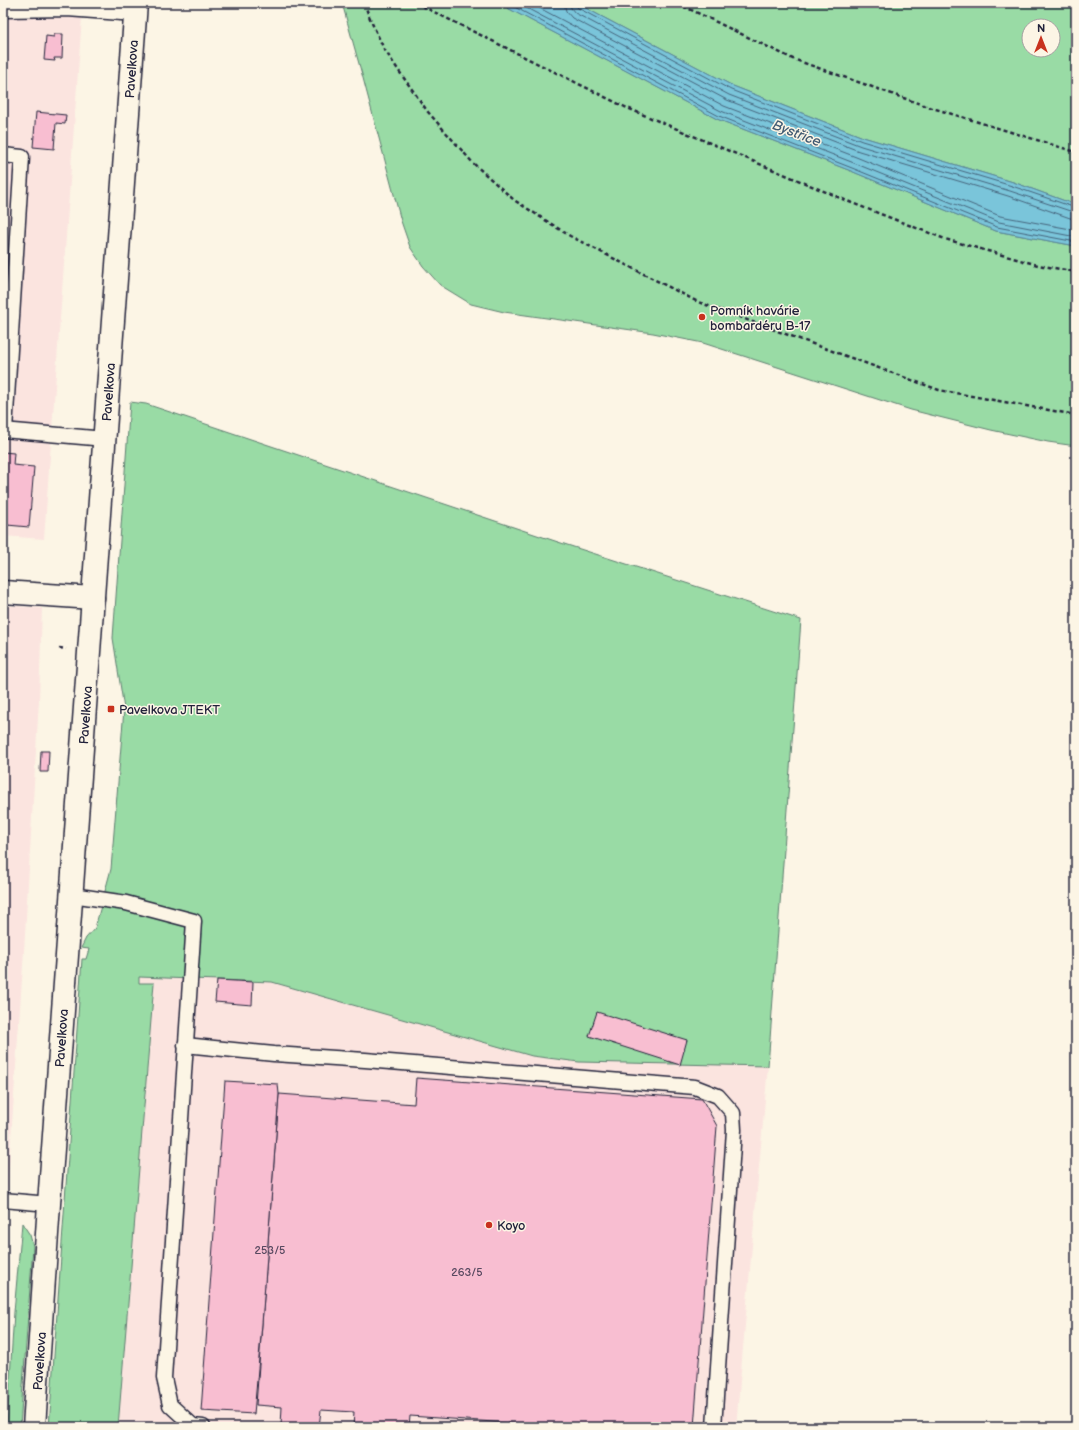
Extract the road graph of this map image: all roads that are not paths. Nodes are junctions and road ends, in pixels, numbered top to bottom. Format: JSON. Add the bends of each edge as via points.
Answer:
{"nodes":[{"id":1,"x":136,"y":8,"type":"edge"},
{"id":2,"x":3,"y":10,"type":"edge"},
{"id":3,"x":3,"y":155,"type":"edge"},
{"id":4,"x":4,"y":430,"type":"edge"},
{"id":5,"x":105,"y":439,"type":"junction"},
{"id":6,"x":3,"y":592,"type":"edge"},
{"id":7,"x":93,"y":598,"type":"junction"},
{"id":8,"x":72,"y":895,"type":"junction"},
{"id":9,"x":186,"y":1045,"type":"junction"},
{"id":10,"x":3,"y":1200,"type":"edge"},
{"id":11,"x":49,"y":1204,"type":"junction"},
{"id":12,"x":34,"y":1427,"type":"edge"},
{"id":13,"x":202,"y":1427,"type":"edge"},
{"id":14,"x":714,"y":1427,"type":"edge"}],
"edges":[{"from":1,"to":2,"type":"lane"},
{"from":1,"to":5,"type":"street","name":"Pavelkova"},
{"from":3,"to":4,"type":"lane","via":[[22,157]]},
{"from":4,"to":5,"type":"lane"},
{"from":5,"to":7,"type":"street","name":"Pavelkova"},
{"from":6,"to":7,"type":"street"},
{"from":7,"to":8,"type":"street","name":"Pavelkova"},
{"from":8,"to":9,"type":"lane","via":[[126,903],[194,921]]},
{"from":8,"to":11,"type":"street","name":"Pavelkova"},
{"from":9,"to":13,"type":"lane","via":[[164,1378],[170,1405],[193,1426]]},
{"from":9,"to":14,"type":"lane","via":[[695,1087],[718,1096],[733,1113],[734,1130]]},
{"from":10,"to":11,"type":"lane"},
{"from":11,"to":12,"type":"street","name":"Pavelkova"}]}
